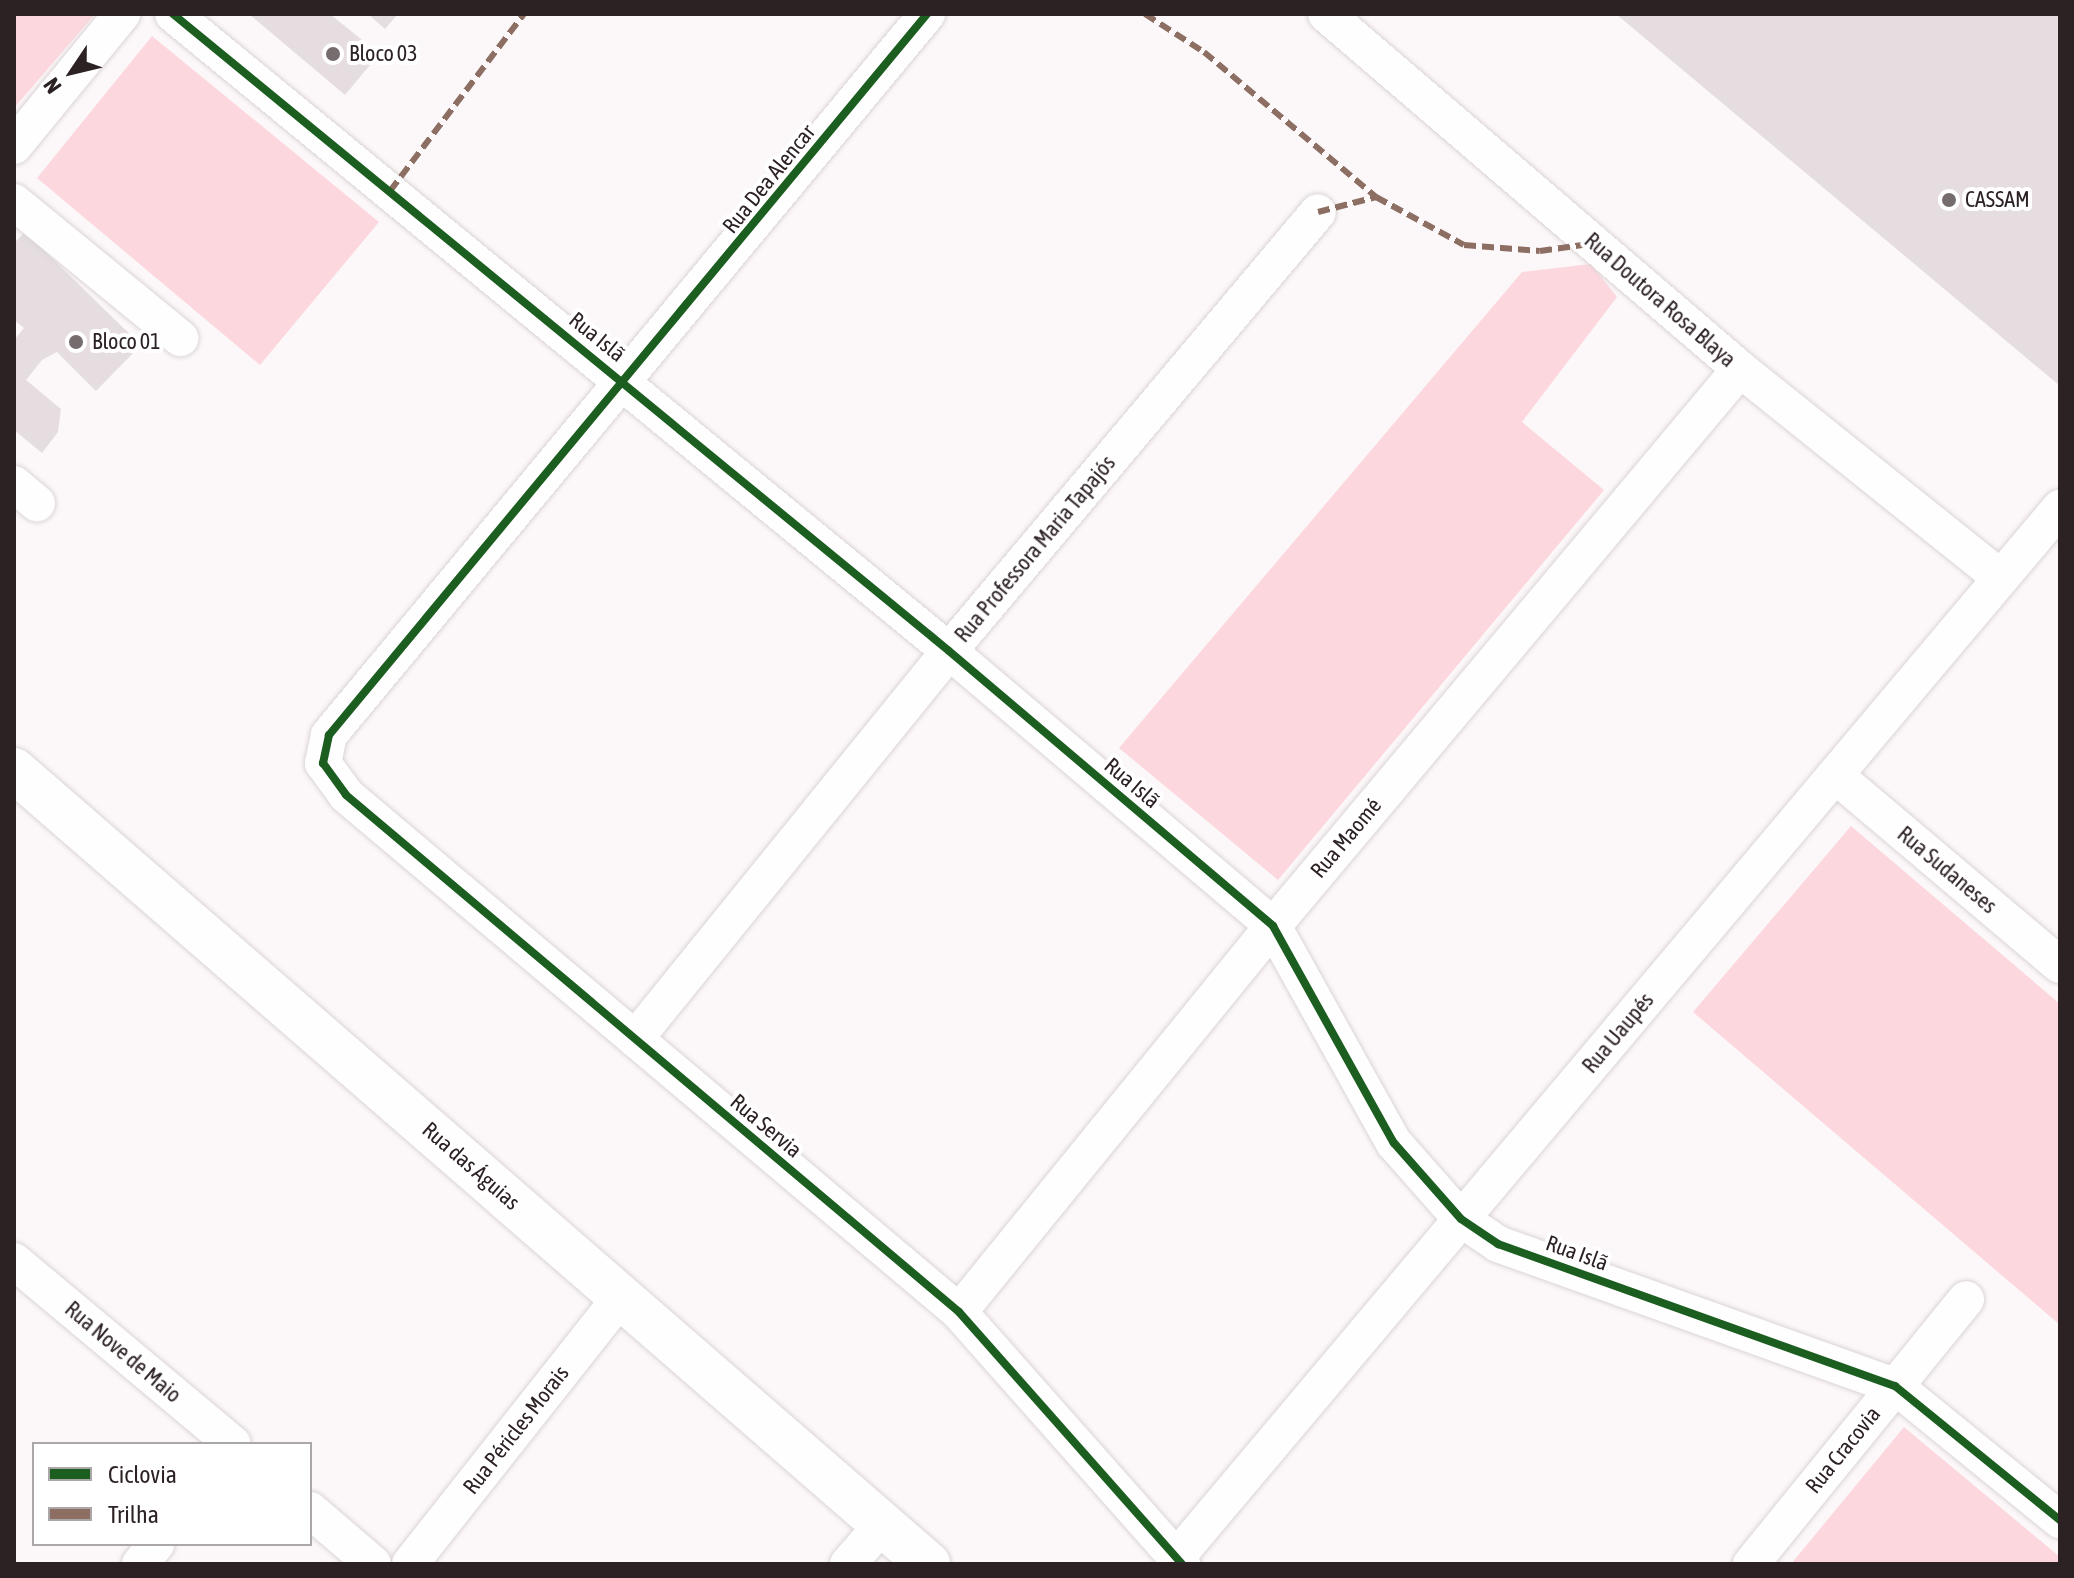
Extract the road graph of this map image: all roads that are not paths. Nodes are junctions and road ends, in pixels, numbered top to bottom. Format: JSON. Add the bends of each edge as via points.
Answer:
{"nodes":[{"id":1,"x":122,"y":14,"type":"edge"},
{"id":2,"x":173,"y":14,"type":"edge"},
{"id":3,"x":927,"y":14,"type":"edge"},
{"id":4,"x":1326,"y":14,"type":"edge"},
{"id":5,"x":14,"y":146,"type":"edge"},
{"id":6,"x":14,"y":202,"type":"edge"},
{"id":7,"x":1318,"y":212,"type":"dead end"},
{"id":8,"x":180,"y":338,"type":"dead end"},
{"id":9,"x":1740,"y":369,"type":"junction"},
{"id":10,"x":625,"y":383,"type":"junction"},
{"id":11,"x":2057,"y":517,"type":"edge"},
{"id":12,"x":2001,"y":578,"type":"junction"},
{"id":13,"x":949,"y":651,"type":"junction"},
{"id":14,"x":329,"y":735,"type":"joint"},
{"id":15,"x":14,"y":770,"type":"edge"},
{"id":16,"x":1835,"y":775,"type":"junction"},
{"id":17,"x":1273,"y":926,"type":"junction"},
{"id":18,"x":2060,"y":965,"type":"edge"},
{"id":19,"x":635,"y":1039,"type":"junction"},
{"id":20,"x":1461,"y":1219,"type":"junction"},
{"id":21,"x":14,"y":1261,"type":"edge"},
{"id":22,"x":622,"y":1296,"type":"junction"},
{"id":23,"x":1966,"y":1299,"type":"dead end"},
{"id":24,"x":959,"y":1312,"type":"junction"},
{"id":25,"x":1895,"y":1386,"type":"junction"},
{"id":26,"x":231,"y":1442,"type":"edge"},
{"id":27,"x":312,"y":1512,"type":"edge"},
{"id":28,"x":2060,"y":1520,"type":"edge"},
{"id":29,"x":883,"y":1524,"type":"junction"},
{"id":30,"x":154,"y":1546,"type":"edge"},
{"id":31,"x":1179,"y":1561,"type":"edge"},
{"id":32,"x":140,"y":1564,"type":"edge"},
{"id":33,"x":373,"y":1564,"type":"edge"},
{"id":34,"x":410,"y":1564,"type":"edge"},
{"id":35,"x":848,"y":1564,"type":"edge"},
{"id":36,"x":928,"y":1564,"type":"edge"},
{"id":37,"x":1751,"y":1564,"type":"edge"}],
"edges":[{"from":1,"to":5,"type":"street"},
{"from":2,"to":10,"type":"street","name":"Rua Islã"},
{"from":3,"to":10,"type":"street","name":"Rua Dea Alencar"},
{"from":4,"to":9,"type":"street","name":"Rua Doutora Rosa Blaya"},
{"from":6,"to":8,"type":"street"},
{"from":7,"to":13,"type":"street","name":"Rua Professora Maria Tapajós"},
{"from":9,"to":12,"type":"street","name":"Rua Doutora Rosa Blaya"},
{"from":9,"to":17,"type":"street","name":"Rua Maomé"},
{"from":10,"to":13,"type":"street","name":"Rua Islã"},
{"from":10,"to":14,"type":"street","name":"Rua Dea Alencar"},
{"from":11,"to":12,"type":"street","name":"Rua Uaupés"},
{"from":12,"to":16,"type":"street","name":"Rua Uaupés"},
{"from":13,"to":17,"type":"street","name":"Rua Islã"},
{"from":13,"to":19,"type":"street","name":"Rua Professora Maria Tapajós"},
{"from":14,"to":19,"type":"street","name":"Rua Servia","via":[[323,763],[346,795]]},
{"from":15,"to":22,"type":"street","name":"Rua das Águias"},
{"from":16,"to":18,"type":"street","name":"Rua Sudaneses"},
{"from":16,"to":20,"type":"street","name":"Rua Uaupés"},
{"from":17,"to":20,"type":"street","name":"Rua Islã","via":[[1394,1143]]},
{"from":17,"to":24,"type":"street","name":"Rua Maomé"},
{"from":19,"to":24,"type":"street","name":"Rua Servia"},
{"from":20,"to":25,"type":"street","name":"Rua Islã","via":[[1498,1244]]},
{"from":20,"to":31,"type":"street","name":"Rua Uaupés"},
{"from":21,"to":26,"type":"street","name":"Rua Nove de Maio"},
{"from":22,"to":29,"type":"street","name":"Rua das Águias"},
{"from":22,"to":34,"type":"street","name":"Rua Péricles Morais"},
{"from":23,"to":25,"type":"street","name":"Rua Cracovia"},
{"from":24,"to":31,"type":"street","name":"Rua Servia"},
{"from":25,"to":28,"type":"street","name":"Rua Islã"},
{"from":25,"to":37,"type":"street","name":"Rua Cracovia"},
{"from":27,"to":33,"type":"street"},
{"from":29,"to":35,"type":"street"},
{"from":29,"to":36,"type":"street","name":"Rua das Águias"},
{"from":30,"to":32,"type":"street"}]}
